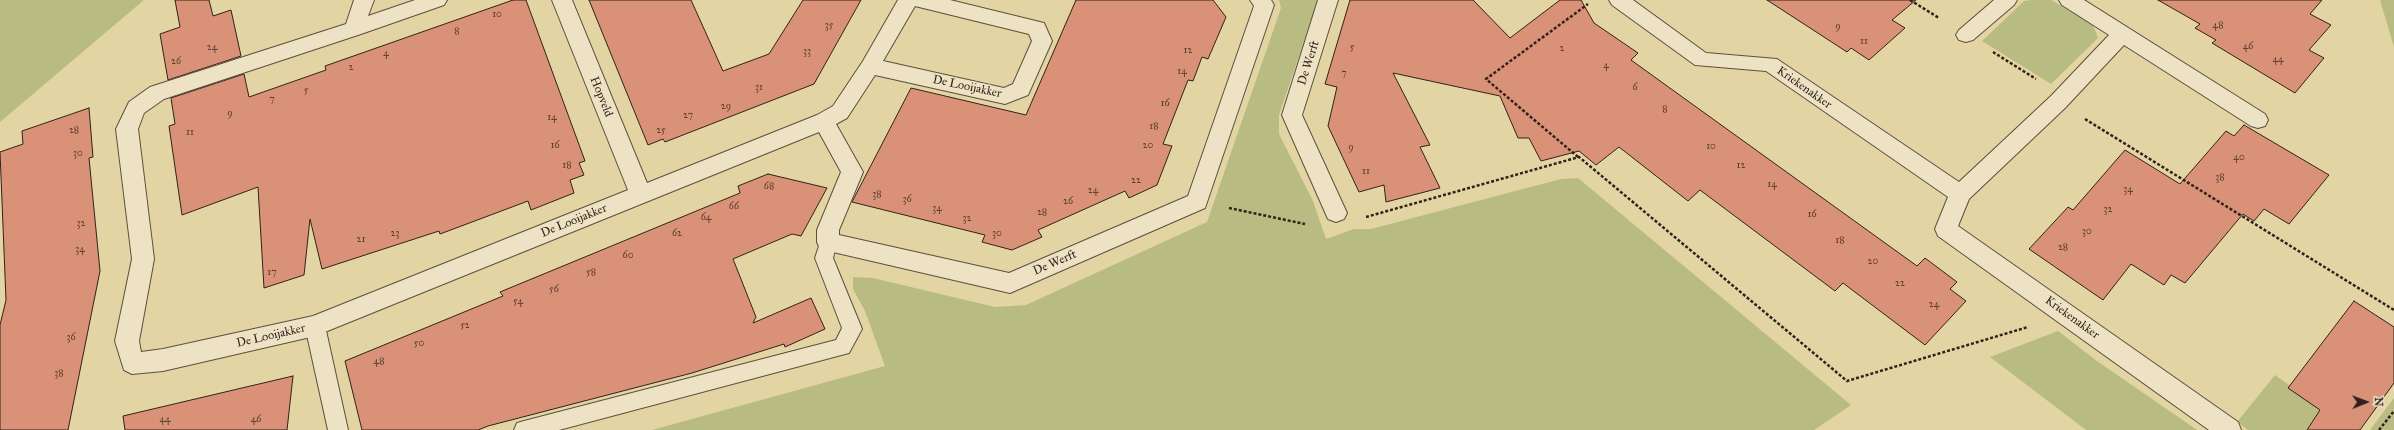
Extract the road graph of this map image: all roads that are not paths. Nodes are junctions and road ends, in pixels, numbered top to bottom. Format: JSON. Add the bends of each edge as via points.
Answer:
{"nodes":[{"id":1,"x":364,"y":0,"type":"edge"},
{"id":2,"x":436,"y":0,"type":"edge"},
{"id":3,"x":562,"y":0,"type":"edge"},
{"id":4,"x":908,"y":0,"type":"edge"},
{"id":5,"x":920,"y":0,"type":"edge"},
{"id":6,"x":1260,"y":0,"type":"edge"},
{"id":7,"x":1328,"y":0,"type":"edge"},
{"id":8,"x":1619,"y":0,"type":"edge"},
{"id":9,"x":2007,"y":0,"type":"edge"},
{"id":10,"x":2069,"y":0,"type":"edge"},
{"id":11,"x":354,"y":29,"type":"junction"},
{"id":12,"x":2123,"y":33,"type":"junction"},
{"id":13,"x":1966,"y":35,"type":"dead end"},
{"id":14,"x":870,"y":66,"type":"junction"},
{"id":15,"x":2258,"y":120,"type":"dead end"},
{"id":16,"x":824,"y":121,"type":"junction"},
{"id":17,"x":640,"y":193,"type":"junction"},
{"id":18,"x":1960,"y":194,"type":"junction"},
{"id":19,"x":1336,"y":213,"type":"dead end"},
{"id":20,"x":828,"y":242,"type":"junction"},
{"id":21,"x":315,"y":326,"type":"junction"},
{"id":22,"x":338,"y":430,"type":"edge"},
{"id":23,"x":524,"y":430,"type":"edge"},
{"id":24,"x":2229,"y":430,"type":"edge"}],
"edges":[{"from":1,"to":11,"type":"street"},
{"from":2,"to":11,"type":"street"},
{"from":3,"to":17,"type":"street","name":"Hopveld"},
{"from":4,"to":14,"type":"street","name":"De Looijakker"},
{"from":5,"to":14,"type":"street","name":"De Looijakker","via":[[1037,28],[1042,42],[1021,89],[1005,96]]},
{"from":6,"to":20,"type":"street","name":"De Werft","via":[[1264,5],[1197,202],[1010,283]]},
{"from":7,"to":19,"type":"street","name":"De Werft","via":[[1292,115]]},
{"from":8,"to":18,"type":"street","name":"Kriekenakker","via":[[1702,60],[1770,64]]},
{"from":9,"to":13,"type":"street"},
{"from":10,"to":12,"type":"street"},
{"from":11,"to":21,"type":"street","name":"De Looijakker","via":[[157,93],[136,108],[127,129],[143,259],[127,341],[132,363],[163,360]]},
{"from":12,"to":15,"type":"street"},
{"from":12,"to":18,"type":"street","name":"Kriekenakker","via":[[2058,102]]},
{"from":14,"to":16,"type":"street","name":"De Looijakker","via":[[840,112]]},
{"from":16,"to":17,"type":"street","name":"De Looijakker"},
{"from":16,"to":20,"type":"street","via":[[852,172],[828,230]]},
{"from":17,"to":21,"type":"street","name":"De Looijakker"},
{"from":18,"to":24,"type":"street","name":"Kriekenakker","via":[[1946,229]]},
{"from":20,"to":23,"type":"lane","via":[[824,258],[852,329],[842,347]]},
{"from":21,"to":22,"type":"lane"}]}
